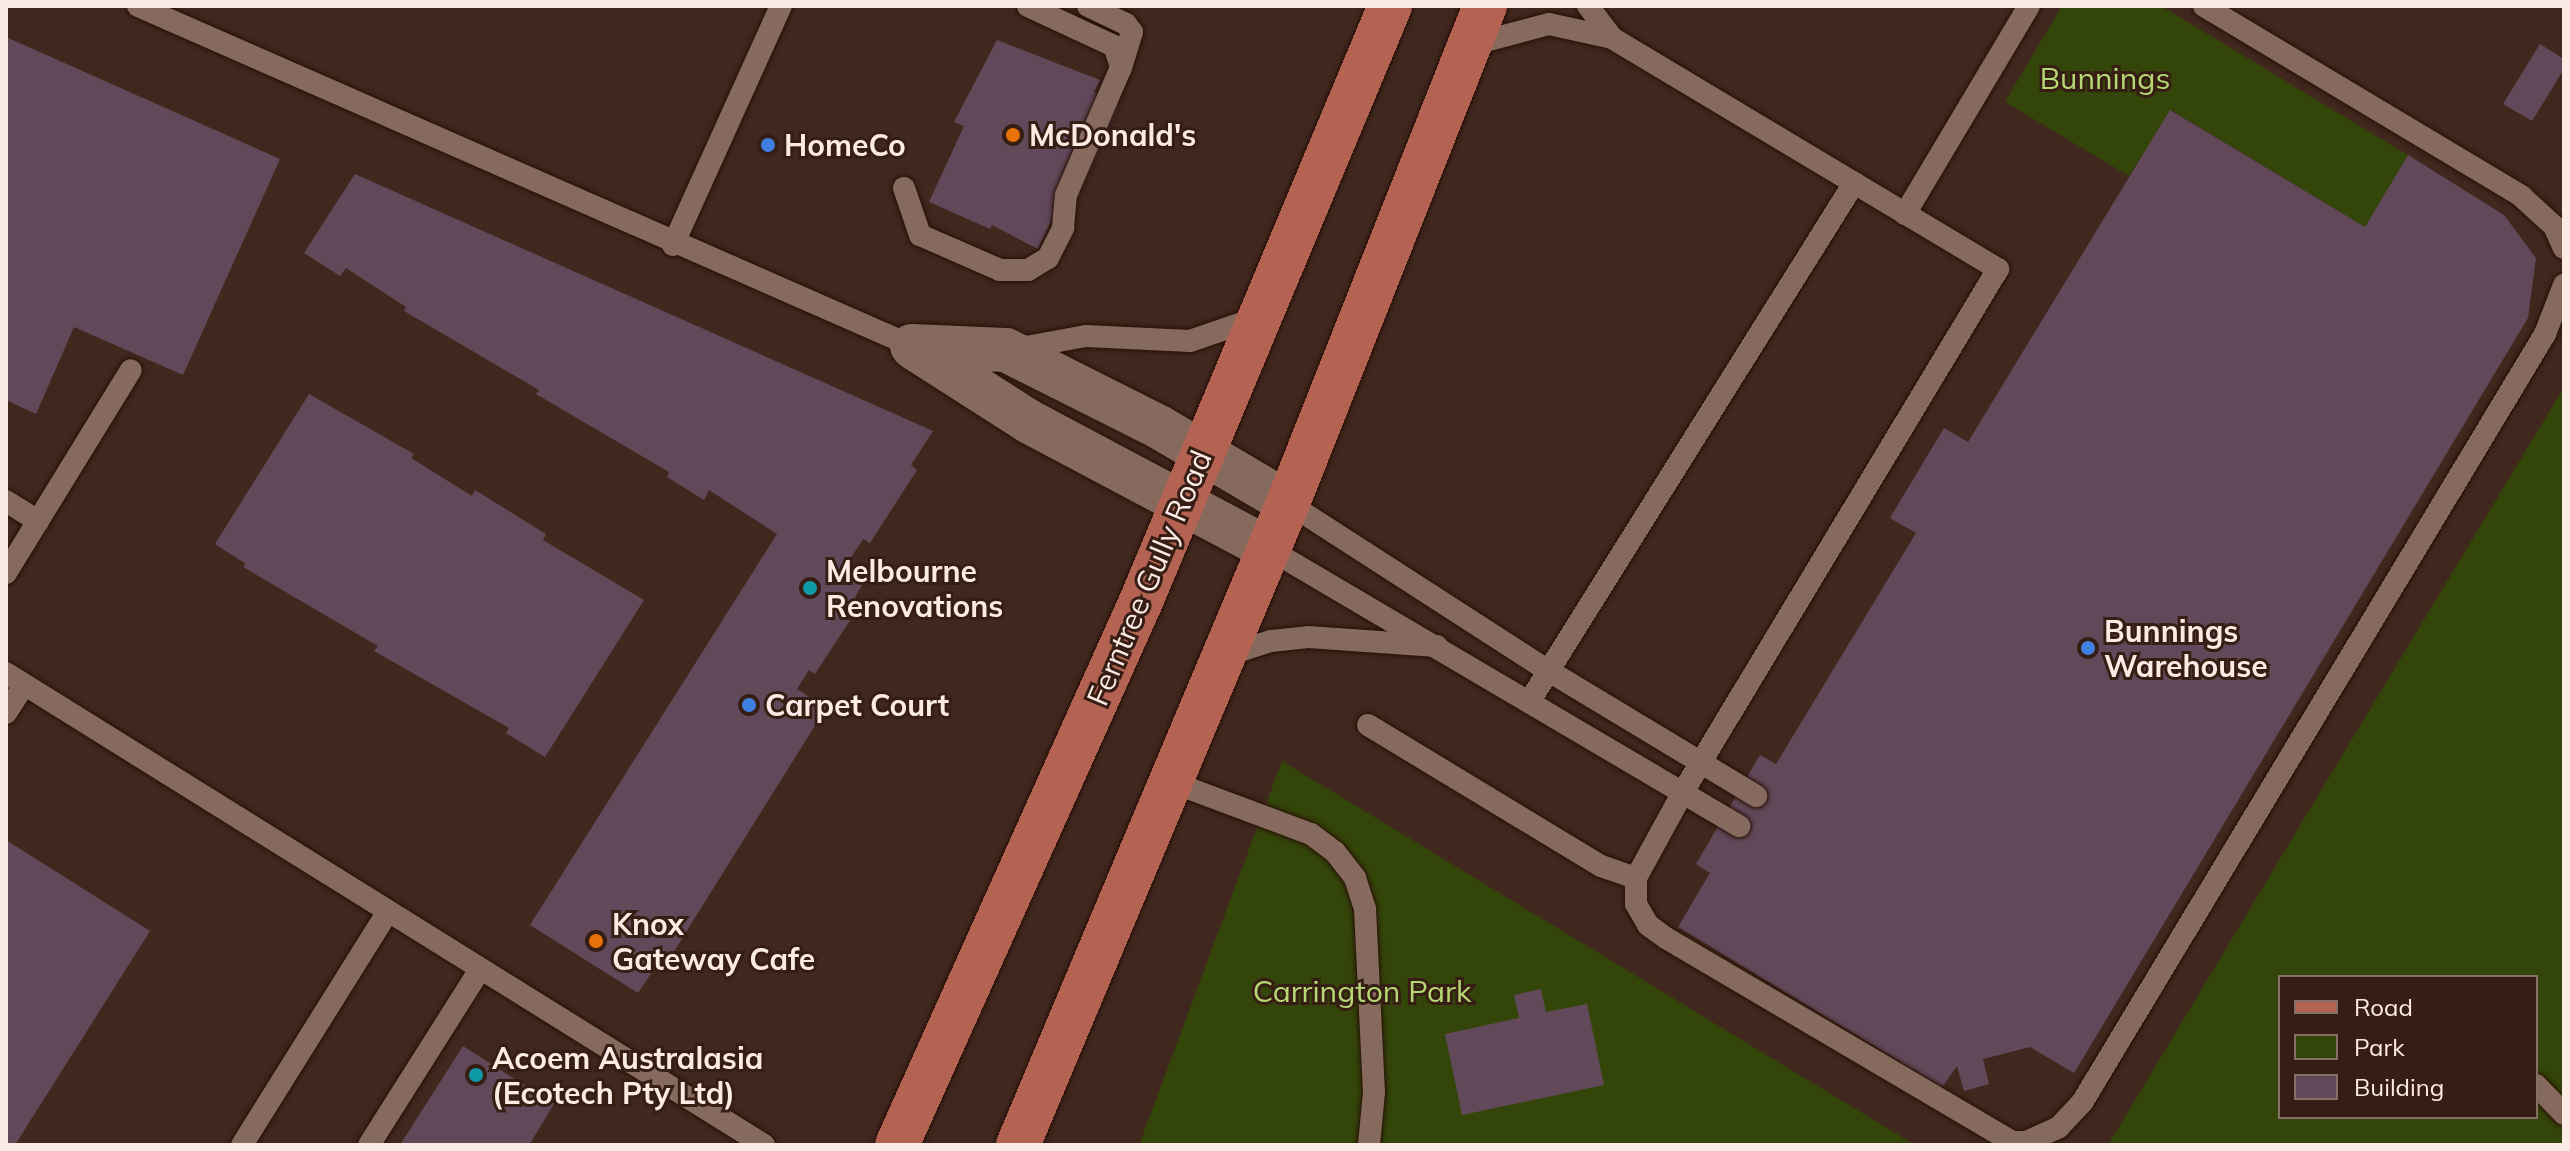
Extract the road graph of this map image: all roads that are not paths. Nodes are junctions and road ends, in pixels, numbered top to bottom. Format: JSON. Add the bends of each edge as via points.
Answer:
{"nodes":[{"id":1,"x":138,"y":6,"type":"edge"},
{"id":2,"x":781,"y":6,"type":"edge"},
{"id":3,"x":1028,"y":6,"type":"edge"},
{"id":4,"x":1088,"y":6,"type":"edge"},
{"id":5,"x":1390,"y":6,"type":"edge"},
{"id":6,"x":1485,"y":6,"type":"edge"},
{"id":7,"x":1588,"y":6,"type":"edge"},
{"id":8,"x":2029,"y":6,"type":"edge"},
{"id":9,"x":2204,"y":6,"type":"edge"},
{"id":10,"x":1612,"y":38,"type":"junction"},
{"id":11,"x":1469,"y":46,"type":"junction"},
{"id":12,"x":1121,"y":67,"type":"junction"},
{"id":13,"x":1854,"y":183,"type":"junction"},
{"id":14,"x":904,"y":188,"type":"dead end"},
{"id":15,"x":1905,"y":214,"type":"junction"},
{"id":16,"x":673,"y":245,"type":"junction"},
{"id":17,"x":2564,"y":248,"type":"edge"},
{"id":18,"x":2564,"y":285,"type":"edge"},
{"id":19,"x":1262,"y":316,"type":"junction"},
{"id":20,"x":912,"y":346,"type":"junction"},
{"id":21,"x":1006,"y":350,"type":"junction"},
{"id":22,"x":131,"y":370,"type":"dead end"},
{"id":23,"x":1203,"y":453,"type":"junction"},
{"id":24,"x":6,"y":501,"type":"edge"},
{"id":25,"x":1182,"y":503,"type":"junction"},
{"id":26,"x":1288,"y":503,"type":"junction"},
{"id":27,"x":38,"y":521,"type":"junction"},
{"id":28,"x":1269,"y":549,"type":"junction"},
{"id":29,"x":6,"y":573,"type":"edge"},
{"id":30,"x":1442,"y":647,"type":"junction"},
{"id":31,"x":1224,"y":656,"type":"junction"},
{"id":32,"x":1549,"y":671,"type":"junction"},
{"id":33,"x":15,"y":679,"type":"edge"},
{"id":34,"x":1531,"y":699,"type":"junction"},
{"id":35,"x":6,"y":713,"type":"edge"},
{"id":36,"x":1368,"y":725,"type":"dead end"},
{"id":37,"x":1701,"y":762,"type":"junction"},
{"id":38,"x":1169,"y":781,"type":"junction"},
{"id":39,"x":1683,"y":792,"type":"junction"},
{"id":40,"x":1756,"y":796,"type":"dead end"},
{"id":41,"x":1739,"y":826,"type":"dead end"},
{"id":42,"x":1636,"y":878,"type":"junction"},
{"id":43,"x":387,"y":913,"type":"junction"},
{"id":44,"x":479,"y":971,"type":"junction"},
{"id":45,"x":2538,"y":1087,"type":"edge"},
{"id":46,"x":2564,"y":1114,"type":"edge"},
{"id":47,"x":242,"y":1145,"type":"edge"},
{"id":48,"x":369,"y":1145,"type":"edge"},
{"id":49,"x":764,"y":1145,"type":"edge"},
{"id":50,"x":897,"y":1145,"type":"edge"},
{"id":51,"x":1018,"y":1145,"type":"edge"},
{"id":52,"x":1369,"y":1145,"type":"edge"}],
"edges":[{"from":1,"to":16,"type":"lane"},
{"from":2,"to":16,"type":"lane"},
{"from":3,"to":12,"type":"lane","via":[[1114,46]]},
{"from":4,"to":12,"type":"lane","via":[[1132,32]]},
{"from":5,"to":19,"type":"main road","name":"Ferntree Gully Road"},
{"from":6,"to":11,"type":"main road"},
{"from":7,"to":10,"type":"lane"},
{"from":8,"to":15,"type":"lane"},
{"from":9,"to":17,"type":"lane","via":[[2521,196],[2554,226]]},
{"from":10,"to":11,"type":"lane","via":[[1549,24]]},
{"from":10,"to":13,"type":"lane"},
{"from":11,"to":26,"type":"main road"},
{"from":12,"to":14,"type":"lane","via":[[1066,195],[1063,228],[1040,266],[1000,270],[920,235]]},
{"from":13,"to":15,"type":"lane"},
{"from":13,"to":32,"type":"lane"},
{"from":15,"to":37,"type":"lane","via":[[1998,269]]},
{"from":16,"to":20,"type":"lane"},
{"from":18,"to":42,"type":"lane","via":[[2545,334],[2083,1101],[2059,1127],[2026,1142],[1981,1127],[1648,925],[1636,904]]},
{"from":19,"to":21,"type":"lane","via":[[1190,341],[1086,336]]},
{"from":19,"to":23,"type":"main road","name":"Ferntree Gully Road"},
{"from":20,"to":21,"type":"street"},
{"from":20,"to":25,"type":"street","via":[[1028,421]]},
{"from":21,"to":23,"type":"street"},
{"from":22,"to":27,"type":"lane"},
{"from":23,"to":25,"type":"main road","name":"Ferntree Gully Road"},
{"from":23,"to":26,"type":"street"},
{"from":24,"to":27,"type":"lane"},
{"from":25,"to":28,"type":"street"},
{"from":25,"to":50,"type":"main road","name":"Ferntree Gully Road"},
{"from":26,"to":28,"type":"main road"},
{"from":26,"to":32,"type":"lane"},
{"from":27,"to":29,"type":"lane"},
{"from":28,"to":30,"type":"lane"},
{"from":28,"to":31,"type":"main road"},
{"from":30,"to":31,"type":"lane","via":[[1308,637],[1271,641]]},
{"from":30,"to":34,"type":"lane"},
{"from":31,"to":38,"type":"main road"},
{"from":32,"to":34,"type":"lane"},
{"from":32,"to":37,"type":"lane"},
{"from":33,"to":35,"type":"lane"},
{"from":33,"to":43,"type":"lane"},
{"from":34,"to":39,"type":"lane"},
{"from":36,"to":42,"type":"lane","via":[[1601,866]]},
{"from":37,"to":39,"type":"lane"},
{"from":37,"to":40,"type":"lane"},
{"from":38,"to":51,"type":"main road"},
{"from":38,"to":52,"type":"lane","via":[[1311,834],[1335,852],[1355,878],[1366,925],[1374,1092]]},
{"from":39,"to":41,"type":"lane"},
{"from":39,"to":42,"type":"lane"},
{"from":43,"to":44,"type":"lane"},
{"from":43,"to":47,"type":"lane"},
{"from":44,"to":48,"type":"lane"},
{"from":44,"to":49,"type":"lane"},
{"from":45,"to":46,"type":"lane"}]}
